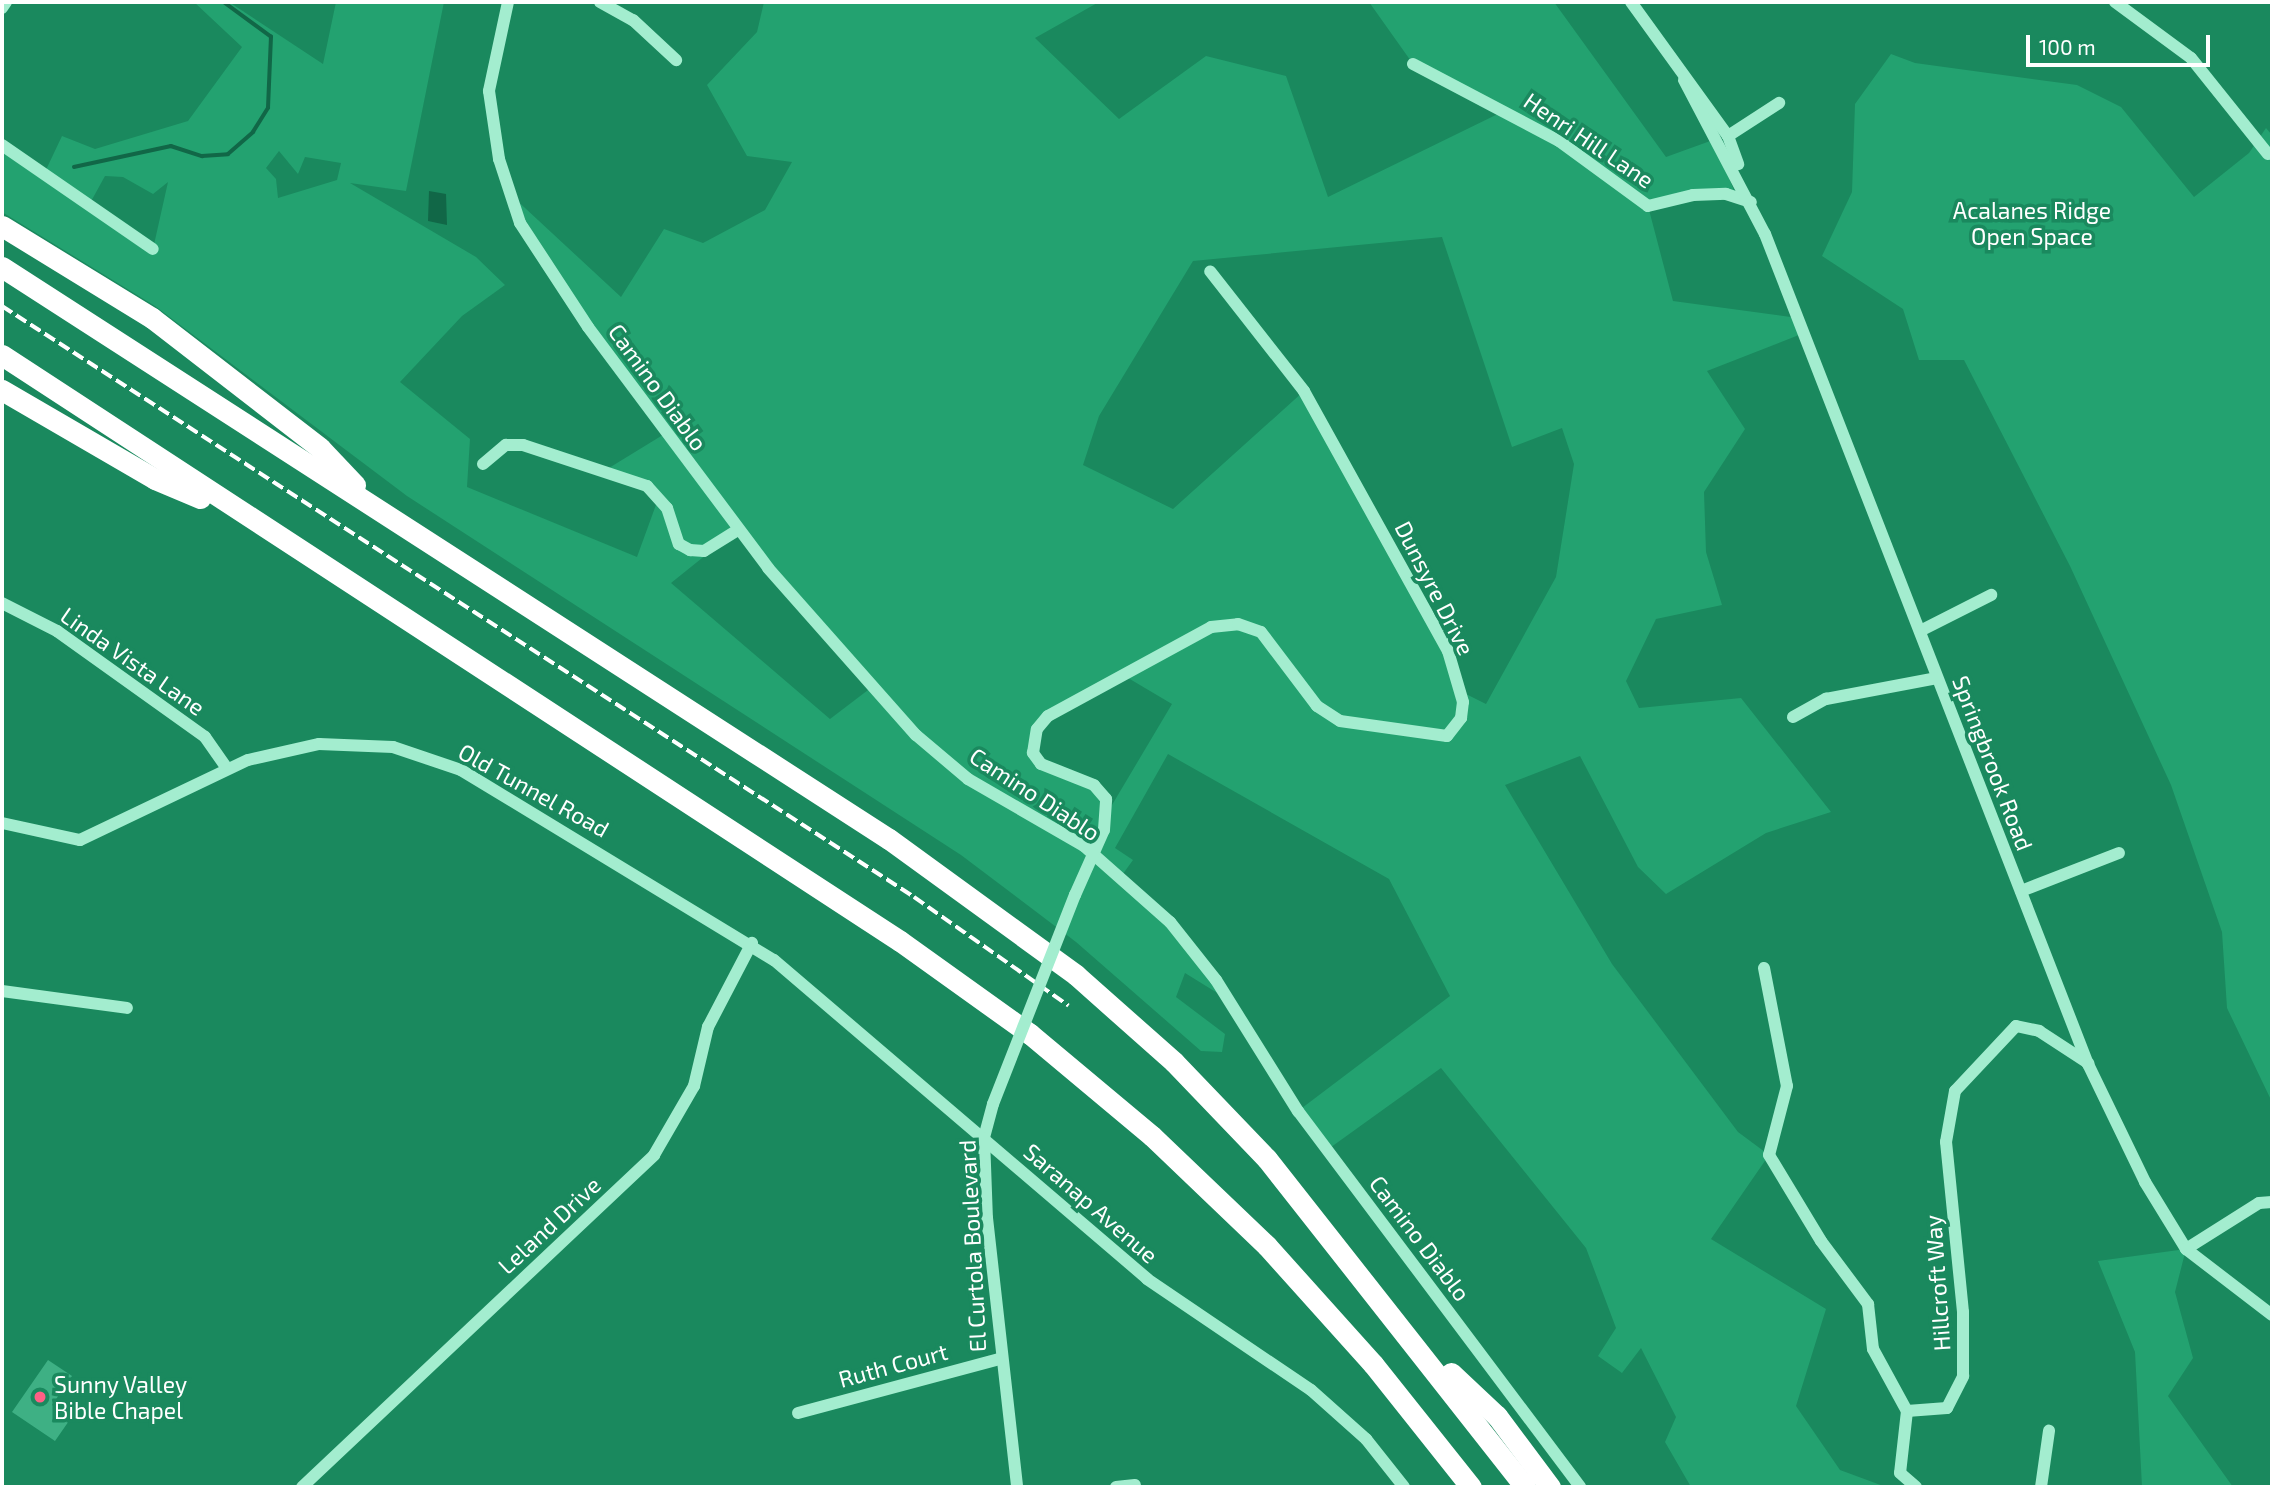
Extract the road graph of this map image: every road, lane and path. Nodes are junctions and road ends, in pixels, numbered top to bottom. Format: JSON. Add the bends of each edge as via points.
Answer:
{"nodes":[{"id":1,"x":6,"y":2,"type":"edge"},
{"id":2,"x":508,"y":2,"type":"edge"},
{"id":3,"x":600,"y":2,"type":"edge"},
{"id":4,"x":1631,"y":2,"type":"edge"},
{"id":5,"x":2115,"y":2,"type":"edge"},
{"id":6,"x":2,"y":8,"type":"edge"},
{"id":7,"x":676,"y":60,"type":"dead end"},
{"id":8,"x":1413,"y":64,"type":"dead end"},
{"id":9,"x":1684,"y":80,"type":"junction"},
{"id":10,"x":1779,"y":103,"type":"dead end"},
{"id":11,"x":1728,"y":136,"type":"junction"},
{"id":12,"x":2,"y":145,"type":"edge"},
{"id":13,"x":2268,"y":154,"type":"dead end"},
{"id":14,"x":1741,"y":181,"type":"junction"},
{"id":15,"x":1751,"y":202,"type":"junction"},
{"id":16,"x":2,"y":226,"type":"edge"},
{"id":17,"x":153,"y":249,"type":"dead end"},
{"id":18,"x":2,"y":267,"type":"edge"},
{"id":19,"x":1210,"y":271,"type":"dead end"},
{"id":20,"x":2,"y":355,"type":"edge"},
{"id":21,"x":2,"y":390,"type":"edge"},
{"id":22,"x":483,"y":464,"type":"dead end"},
{"id":23,"x":378,"y":510,"type":"junction"},
{"id":24,"x":247,"y":517,"type":"junction"},
{"id":25,"x":738,"y":530,"type":"junction"},
{"id":26,"x":1991,"y":594,"type":"dead end"},
{"id":27,"x":2,"y":603,"type":"edge"},
{"id":28,"x":1920,"y":631,"type":"junction"},
{"id":29,"x":1937,"y":678,"type":"junction"},
{"id":30,"x":1793,"y":717,"type":"dead end"},
{"id":31,"x":227,"y":769,"type":"junction"},
{"id":32,"x":2,"y":823,"type":"edge"},
{"id":33,"x":1091,"y":853,"type":"junction"},
{"id":34,"x":2119,"y":853,"type":"dead end"},
{"id":35,"x":2021,"y":891,"type":"junction"},
{"id":36,"x":752,"y":943,"type":"junction"},
{"id":37,"x":1763,"y":968,"type":"dead end"},
{"id":38,"x":2,"y":991,"type":"edge"},
{"id":39,"x":127,"y":1008,"type":"dead end"},
{"id":40,"x":2088,"y":1064,"type":"junction"},
{"id":41,"x":984,"y":1138,"type":"junction"},
{"id":42,"x":2272,"y":1202,"type":"edge"},
{"id":43,"x":2186,"y":1249,"type":"junction"},
{"id":44,"x":2272,"y":1315,"type":"edge"},
{"id":45,"x":1417,"y":1345,"type":"junction"},
{"id":46,"x":999,"y":1359,"type":"junction"},
{"id":47,"x":1407,"y":1405,"type":"junction"},
{"id":48,"x":1907,"y":1411,"type":"junction"},
{"id":49,"x":798,"y":1413,"type":"dead end"},
{"id":50,"x":2049,"y":1431,"type":"dead end"},
{"id":51,"x":1524,"y":1484,"type":"edge"},
{"id":52,"x":1135,"y":1485,"type":"dead end"},
{"id":53,"x":302,"y":1487,"type":"edge"},
{"id":54,"x":1017,"y":1487,"type":"edge"},
{"id":55,"x":1116,"y":1487,"type":"edge"},
{"id":56,"x":1404,"y":1487,"type":"edge"},
{"id":57,"x":1458,"y":1487,"type":"edge"},
{"id":58,"x":1471,"y":1487,"type":"edge"},
{"id":59,"x":1550,"y":1487,"type":"edge"},
{"id":60,"x":1580,"y":1487,"type":"edge"},
{"id":61,"x":1916,"y":1487,"type":"edge"},
{"id":62,"x":2041,"y":1487,"type":"edge"}],
"edges":[{"from":1,"to":6,"type":"street"},
{"from":2,"to":25,"type":"street","name":"Camino Diablo","via":[[489,91],[499,159],[520,223],[588,327]]},
{"from":3,"to":7,"type":"street","via":[[633,20]]},
{"from":4,"to":9,"type":"street","name":"Springbrook Road"},
{"from":5,"to":13,"type":"street","via":[[2191,58]]},
{"from":8,"to":15,"type":"street","name":"Henri Hill Lane","via":[[1559,141],[1648,206],[1693,195],[1726,194]]},
{"from":9,"to":11,"type":"street","name":"Springbrook Road"},
{"from":9,"to":14,"type":"street","name":"Springbrook Road","via":[[1688,96]]},
{"from":10,"to":11,"type":"street"},
{"from":11,"to":14,"type":"street","name":"Springbrook Road"},
{"from":12,"to":17,"type":"street"},
{"from":14,"to":15,"type":"street","name":"Springbrook Road"},
{"from":15,"to":28,"type":"street","name":"Springbrook Road"},
{"from":16,"to":23,"type":"highway","via":[[107,288],[195,351],[320,448]]},
{"from":18,"to":23,"type":"highway"},
{"from":19,"to":33,"type":"street","name":"Dunsyre Drive","via":[[1310,403],[1448,651],[1463,702],[1461,718],[1447,736],[1340,721],[1317,706],[1261,632],[1238,624],[1211,627],[1048,716],[1037,729],[1033,753],[1041,764],[1094,785],[1106,799],[1104,830]]},
{"from":20,"to":24,"type":"highway"},
{"from":21,"to":24,"type":"highway","via":[[155,479]]},
{"from":22,"to":25,"type":"street","via":[[506,445],[523,445],[647,486],[667,508],[679,544],[690,550],[704,551]]},
{"from":23,"to":45,"type":"highway","via":[[934,869],[1076,975],[1231,1119]]},
{"from":24,"to":47,"type":"highway","via":[[900,941],[1030,1034],[1229,1208],[1339,1323]]},
{"from":25,"to":33,"type":"street","name":"Camino Diablo","via":[[925,743],[968,779]]},
{"from":26,"to":28,"type":"street"},
{"from":27,"to":31,"type":"street","name":"Linda Vista Lane","via":[[57,631],[205,737]]},
{"from":28,"to":29,"type":"street","name":"Springbrook Road"},
{"from":29,"to":30,"type":"street","via":[[1826,699]]},
{"from":29,"to":35,"type":"street","name":"Springbrook Road"},
{"from":31,"to":32,"type":"street","name":"Old Tunnel Road","via":[[80,840]]},
{"from":31,"to":36,"type":"street","name":"Old Tunnel Road","via":[[319,744],[369,744],[438,760]]},
{"from":33,"to":41,"type":"street","name":"El Curtola Boulevard","bridge":true,"via":[[993,1104]]},
{"from":33,"to":60,"type":"street","name":"Camino Diablo","via":[[1170,922],[1203,962],[1298,1111]]},
{"from":34,"to":35,"type":"street"},
{"from":35,"to":40,"type":"street","name":"Springbrook Road"},
{"from":36,"to":41,"type":"street","name":"Saranap Avenue"},
{"from":36,"to":53,"type":"street","name":"Leland Drive","via":[[708,1027],[694,1086],[654,1155]]},
{"from":37,"to":48,"type":"street","via":[[1787,1086],[1769,1155],[1821,1241],[1868,1304],[1873,1349]]},
{"from":38,"to":39,"type":"street"},
{"from":40,"to":43,"type":"street","name":"Springbrook Road","via":[[2145,1182]]},
{"from":40,"to":48,"type":"street","name":"Hillcroft Way","via":[[2039,1031],[2016,1026],[1955,1091],[1946,1142],[1963,1312],[1963,1376],[1947,1408]]},
{"from":41,"to":46,"type":"street","name":"El Curtola Boulevard"},
{"from":41,"to":56,"type":"street","name":"Saranap Avenue","via":[[1147,1279],[1311,1390],[1366,1439]]},
{"from":42,"to":43,"type":"street","via":[[2259,1203]]},
{"from":43,"to":44,"type":"street","name":"Springbrook Road"},
{"from":45,"to":51,"type":"highway"},
{"from":45,"to":59,"type":"highway","via":[[1497,1416]]},
{"from":46,"to":49,"type":"street","name":"Ruth Court"},
{"from":46,"to":54,"type":"street","name":"El Curtola Boulevard"},
{"from":47,"to":57,"type":"highway"},
{"from":47,"to":58,"type":"highway"},
{"from":48,"to":61,"type":"street","via":[[1899,1473]]},
{"from":50,"to":62,"type":"street"},
{"from":52,"to":55,"type":"street"}]}
